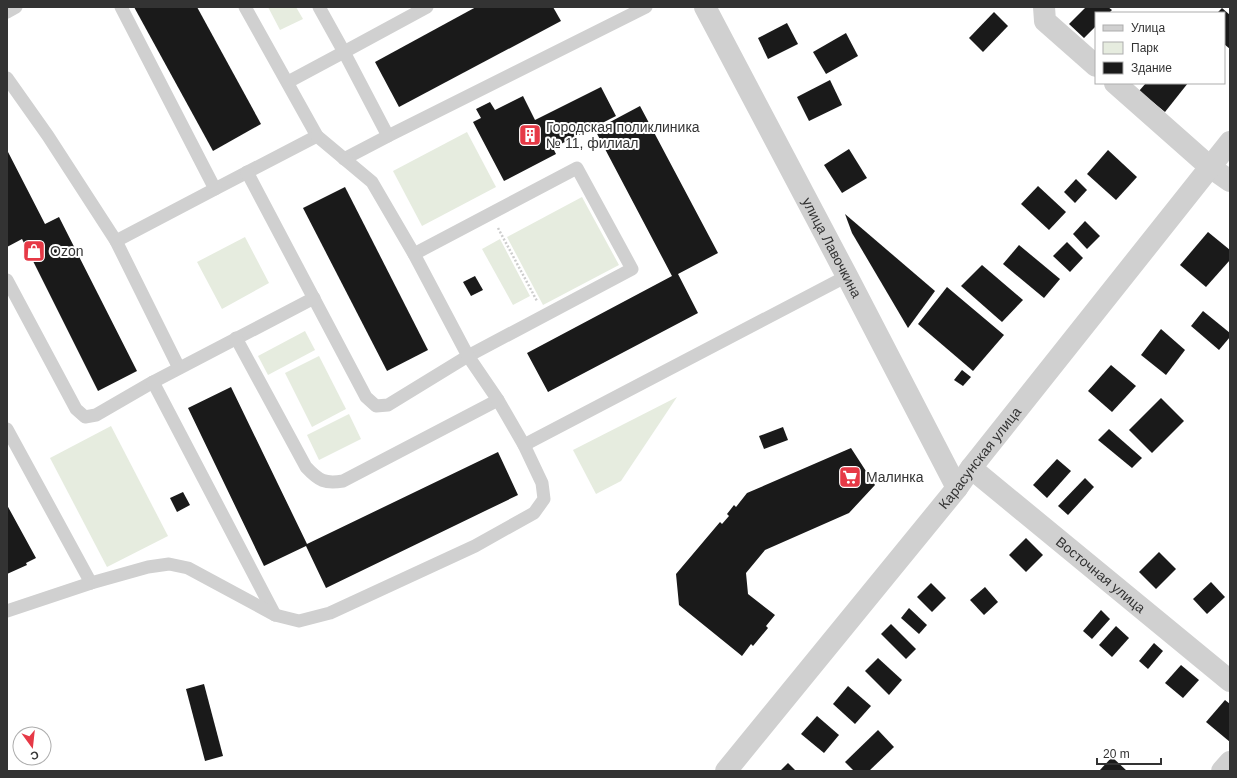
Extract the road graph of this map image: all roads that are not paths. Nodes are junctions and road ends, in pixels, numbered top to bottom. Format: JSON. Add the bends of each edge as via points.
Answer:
{"nodes":[{"id":1,"x":16,"y":7,"type":"edge"},
{"id":2,"x":121,"y":7,"type":"edge"},
{"id":3,"x":245,"y":7,"type":"edge"},
{"id":4,"x":319,"y":7,"type":"edge"},
{"id":5,"x":427,"y":7,"type":"edge"},
{"id":6,"x":646,"y":7,"type":"edge"},
{"id":7,"x":705,"y":7,"type":"edge"},
{"id":8,"x":1044,"y":7,"type":"edge"},
{"id":9,"x":7,"y":12,"type":"edge"},
{"id":10,"x":344,"y":52,"type":"junction"},
{"id":11,"x":1095,"y":65,"type":"edge"},
{"id":12,"x":7,"y":78,"type":"edge"},
{"id":13,"x":288,"y":82,"type":"junction"},
{"id":14,"x":1116,"y":84,"type":"edge"},
{"id":15,"x":317,"y":136,"type":"junction"},
{"id":16,"x":388,"y":136,"type":"junction"},
{"id":17,"x":1230,"y":142,"type":"edge"},
{"id":18,"x":344,"y":158,"type":"junction"},
{"id":19,"x":1210,"y":167,"type":"junction"},
{"id":20,"x":247,"y":172,"type":"junction"},
{"id":21,"x":1230,"y":181,"type":"edge"},
{"id":22,"x":215,"y":189,"type":"junction"},
{"id":23,"x":116,"y":241,"type":"junction"},
{"id":24,"x":414,"y":254,"type":"junction"},
{"id":25,"x":847,"y":276,"type":"junction"},
{"id":26,"x":7,"y":280,"type":"edge"},
{"id":27,"x":314,"y":298,"type":"junction"},
{"id":28,"x":236,"y":338,"type":"junction"},
{"id":29,"x":468,"y":356,"type":"junction"},
{"id":30,"x":180,"y":368,"type":"junction"},
{"id":31,"x":153,"y":382,"type":"junction"},
{"id":32,"x":498,"y":400,"type":"junction"},
{"id":33,"x":7,"y":429,"type":"edge"},
{"id":34,"x":524,"y":445,"type":"junction"},
{"id":35,"x":971,"y":468,"type":"junction"},
{"id":36,"x":957,"y":488,"type":"junction"},
{"id":37,"x":90,"y":584,"type":"junction"},
{"id":38,"x":7,"y":611,"type":"edge"},
{"id":39,"x":275,"y":615,"type":"junction"},
{"id":40,"x":1230,"y":681,"type":"edge"},
{"id":41,"x":1230,"y":762,"type":"edge"},
{"id":42,"x":726,"y":771,"type":"edge"},
{"id":43,"x":1222,"y":771,"type":"edge"}],
"edges":[{"from":1,"to":9,"type":"lane"},
{"from":2,"to":22,"type":"lane"},
{"from":3,"to":13,"type":"lane"},
{"from":4,"to":10,"type":"lane"},
{"from":5,"to":10,"type":"lane"},
{"from":6,"to":16,"type":"lane"},
{"from":7,"to":25,"type":"street","name":"улица Лавочкина"},
{"from":8,"to":11,"type":"street","via":[[1045,21]]},
{"from":10,"to":13,"type":"lane"},
{"from":10,"to":16,"type":"lane"},
{"from":12,"to":23,"type":"lane"},
{"from":13,"to":15,"type":"lane"},
{"from":14,"to":19,"type":"street"},
{"from":15,"to":18,"type":"lane"},
{"from":15,"to":20,"type":"lane"},
{"from":16,"to":18,"type":"lane"},
{"from":17,"to":19,"type":"street","name":"Карасунская улица"},
{"from":18,"to":24,"type":"lane","via":[[372,182]]},
{"from":19,"to":21,"type":"street"},
{"from":19,"to":35,"type":"street","name":"Карасунская улица"},
{"from":20,"to":22,"type":"lane"},
{"from":20,"to":27,"type":"lane"},
{"from":22,"to":23,"type":"lane"},
{"from":23,"to":30,"type":"lane"},
{"from":24,"to":29,"type":"lane"},
{"from":24,"to":29,"type":"lane","via":[[577,168],[632,269]]},
{"from":25,"to":34,"type":"lane"},
{"from":25,"to":36,"type":"street","name":"улица Лавочкина"},
{"from":26,"to":31,"type":"lane","via":[[76,409],[85,417],[96,415]]},
{"from":27,"to":28,"type":"lane"},
{"from":27,"to":29,"type":"lane","via":[[366,397],[376,406],[388,404]]},
{"from":28,"to":30,"type":"lane"},
{"from":28,"to":32,"type":"lane","via":[[306,467],[323,481],[344,481]]},
{"from":29,"to":32,"type":"lane"},
{"from":30,"to":31,"type":"lane"},
{"from":31,"to":39,"type":"lane"},
{"from":32,"to":34,"type":"lane"},
{"from":33,"to":37,"type":"lane"},
{"from":34,"to":39,"type":"lane","via":[[542,483],[544,500],[534,513],[475,546],[330,613],[299,621]]},
{"from":35,"to":36,"type":"street","name":"Карасунская улица"},
{"from":35,"to":40,"type":"street","name":"Восточная улица"},
{"from":36,"to":42,"type":"street","name":"Карасунская улица"},
{"from":37,"to":38,"type":"lane"},
{"from":37,"to":39,"type":"lane","via":[[148,567],[169,564],[188,568]]},
{"from":41,"to":43,"type":"street"}]}
